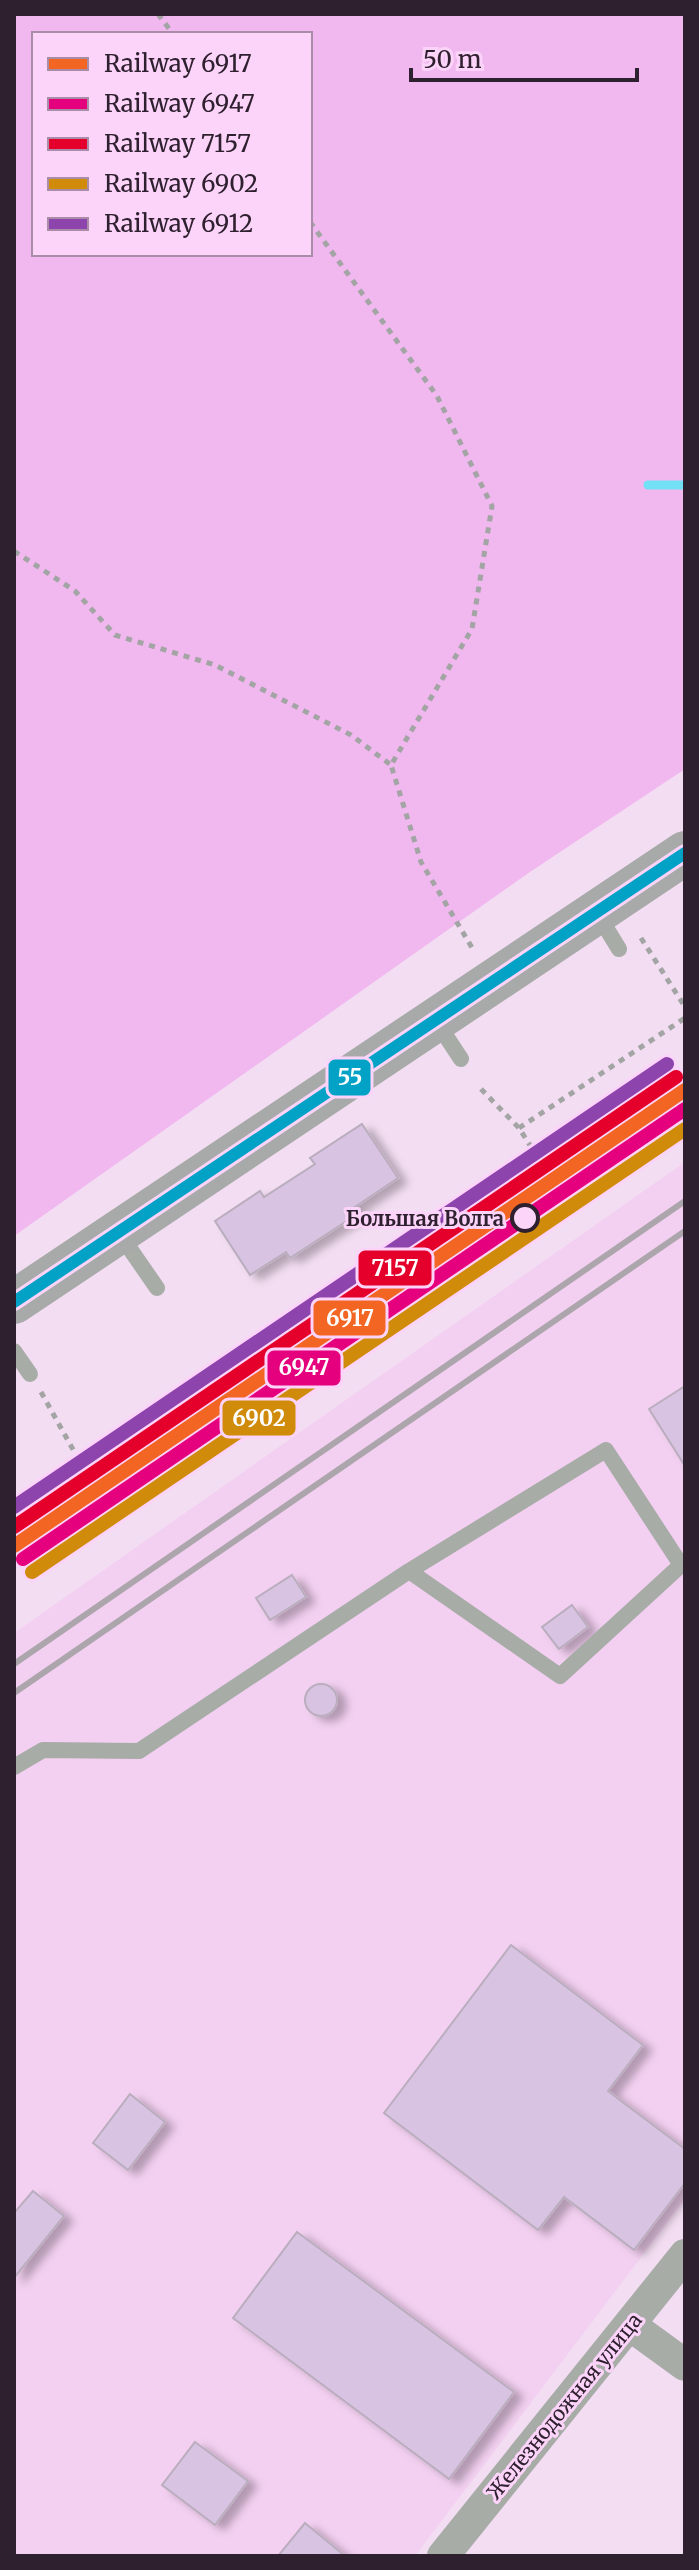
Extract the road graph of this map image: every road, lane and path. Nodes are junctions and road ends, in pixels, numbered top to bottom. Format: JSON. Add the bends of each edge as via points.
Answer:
{"nodes":[{"id":1,"x":158,"y":14,"type":"edge"},
{"id":2,"x":172,"y":32,"type":"edge"},
{"id":3,"x":312,"y":225,"type":"edge"},
{"id":4,"x":14,"y":551,"type":"edge"},
{"id":5,"x":391,"y":765,"type":"junction"},
{"id":6,"x":685,"y":853,"type":"edge"},
{"id":7,"x":596,"y":913,"type":"junction"},
{"id":8,"x":637,"y":933,"type":"dead end"},
{"id":9,"x":619,"y":949,"type":"dead end"},
{"id":10,"x":492,"y":982,"type":"junction"},
{"id":11,"x":685,"y":1007,"type":"edge"},
{"id":12,"x":685,"y":1018,"type":"edge"},
{"id":13,"x":436,"y":1020,"type":"junction"},
{"id":14,"x":461,"y":1059,"type":"dead end"},
{"id":15,"x":481,"y":1089,"type":"dead end"},
{"id":16,"x":519,"y":1128,"type":"junction"},
{"id":17,"x":535,"y":1153,"type":"dead end"},
{"id":18,"x":119,"y":1232,"type":"junction"},
{"id":19,"x":157,"y":1288,"type":"dead end"},
{"id":20,"x":14,"y":1302,"type":"edge"},
{"id":21,"x":14,"y":1351,"type":"edge"},
{"id":22,"x":30,"y":1374,"type":"joint"},
{"id":23,"x":80,"y":1462,"type":"dead end"},
{"id":24,"x":409,"y":1571,"type":"junction"},
{"id":25,"x":14,"y":1767,"type":"edge"},
{"id":26,"x":685,"y":2255,"type":"edge"},
{"id":27,"x":630,"y":2325,"type":"junction"},
{"id":28,"x":685,"y":2365,"type":"edge"},
{"id":29,"x":443,"y":2556,"type":"edge"}],
"edges":[{"from":1,"to":2,"type":"path"},
{"from":3,"to":5,"type":"path","via":[[437,396],[492,506],[472,629]]},
{"from":4,"to":5,"type":"path","via":[[75,591],[115,635],[215,665],[351,735]]},
{"from":5,"to":10,"type":"path","via":[[421,862]]},
{"from":6,"to":7,"type":"main road"},
{"from":7,"to":9,"type":"lane"},
{"from":7,"to":10,"type":"main road"},
{"from":8,"to":11,"type":"path"},
{"from":10,"to":13,"type":"main road"},
{"from":12,"to":16,"type":"path"},
{"from":13,"to":14,"type":"lane"},
{"from":13,"to":18,"type":"main road"},
{"from":15,"to":16,"type":"path"},
{"from":16,"to":17,"type":"path"},
{"from":18,"to":19,"type":"lane"},
{"from":18,"to":20,"type":"main road"},
{"from":21,"to":22,"type":"lane"},
{"from":22,"to":23,"type":"path"},
{"from":24,"to":24,"type":"lane","via":[[560,1676],[681,1565],[606,1450]]},
{"from":24,"to":25,"type":"lane","via":[[139,1751],[43,1750]]},
{"from":26,"to":27,"type":"street","name":"Железнодожная улица"},
{"from":27,"to":28,"type":"street"},
{"from":27,"to":29,"type":"street","name":"Железнодожная улица"}]}
